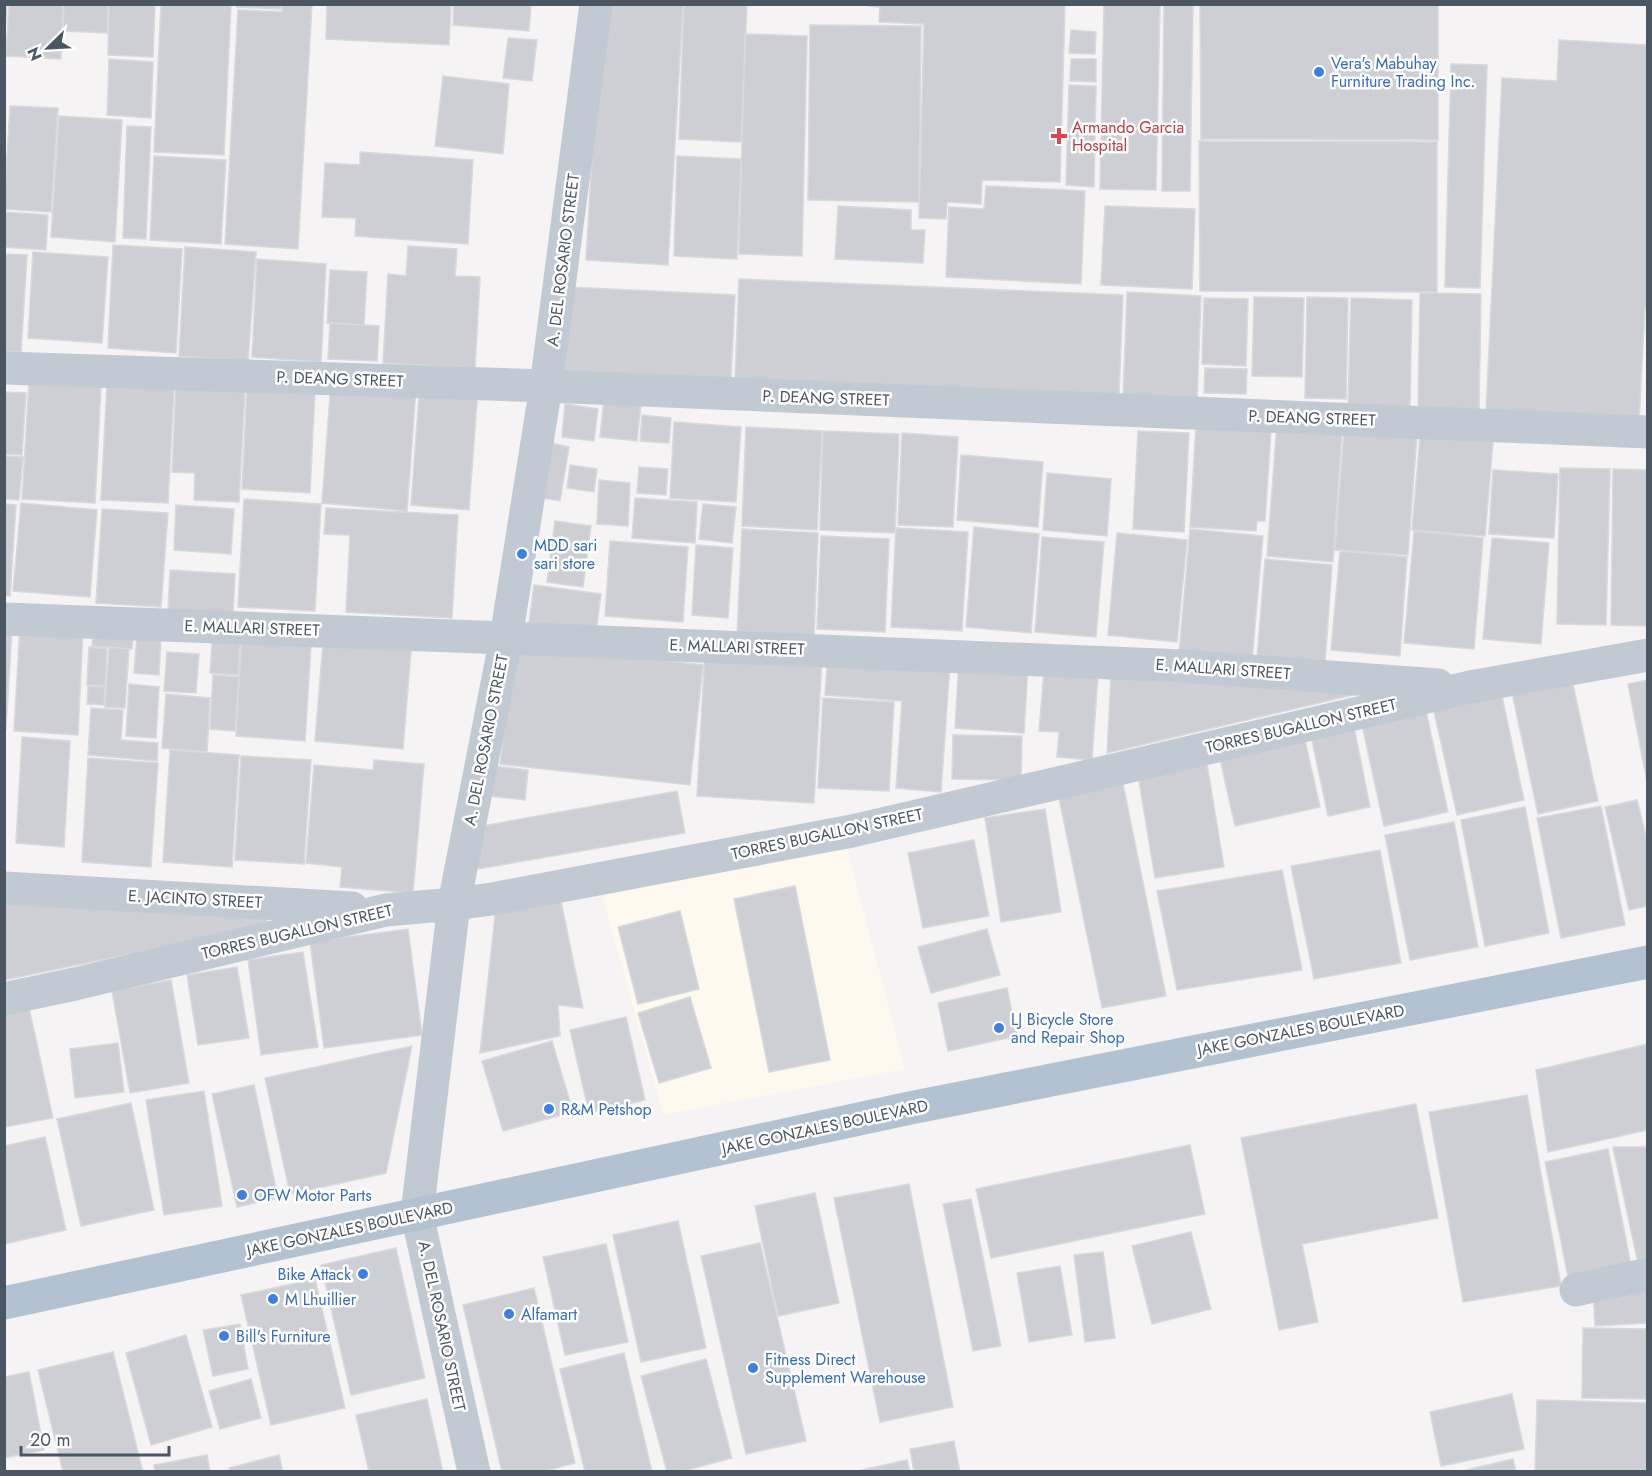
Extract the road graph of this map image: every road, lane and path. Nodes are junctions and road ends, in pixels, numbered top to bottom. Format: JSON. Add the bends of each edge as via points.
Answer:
{"nodes":[{"id":1,"x":596,"y":4,"type":"edge"},
{"id":2,"x":4,"y":369,"type":"edge"},
{"id":3,"x":546,"y":386,"type":"junction"},
{"id":4,"x":1647,"y":432,"type":"edge"},
{"id":5,"x":4,"y":619,"type":"edge"},
{"id":6,"x":506,"y":638,"type":"junction"},
{"id":7,"x":1647,"y":655,"type":"edge"},
{"id":8,"x":1470,"y":687,"type":"junction"},
{"id":9,"x":4,"y":888,"type":"edge"},
{"id":10,"x":454,"y":904,"type":"junction"},
{"id":11,"x":387,"y":910,"type":"junction"},
{"id":12,"x":1647,"y":962,"type":"edge"},
{"id":13,"x":4,"y":999,"type":"edge"},
{"id":14,"x":417,"y":1214,"type":"junction"},
{"id":15,"x":1647,"y":1274,"type":"edge"},
{"id":16,"x":1576,"y":1290,"type":"dead end"},
{"id":17,"x":4,"y":1303,"type":"edge"},
{"id":18,"x":474,"y":1472,"type":"edge"}],
"edges":[{"from":1,"to":3,"type":"street","name":"A. DEL ROSARIO STREET"},
{"from":2,"to":3,"type":"street","name":"P. DEANG STREET"},
{"from":3,"to":4,"type":"street","name":"P. DEANG STREET"},
{"from":3,"to":6,"type":"street","name":"A. DEL ROSARIO STREET"},
{"from":5,"to":6,"type":"street","name":"E. MALLARI STREET"},
{"from":6,"to":8,"type":"street","name":"E. MALLARI STREET","via":[[1184,666]]},
{"from":6,"to":10,"type":"street","name":"A. DEL ROSARIO STREET"},
{"from":7,"to":8,"type":"street","name":"TORRES BUGALLON STREET"},
{"from":8,"to":10,"type":"street","name":"TORRES BUGALLON STREET","via":[[852,831]]},
{"from":9,"to":11,"type":"street","name":"E. JACINTO STREET"},
{"from":10,"to":11,"type":"street","name":"TORRES BUGALLON STREET"},
{"from":10,"to":14,"type":"street","name":"A. DEL ROSARIO STREET"},
{"from":11,"to":13,"type":"street","name":"TORRES BUGALLON STREET"},
{"from":12,"to":14,"type":"main road","name":"JAKE GONZALES BOULEVARD","via":[[910,1108]]},
{"from":14,"to":17,"type":"main road","name":"JAKE GONZALES BOULEVARD"},
{"from":14,"to":18,"type":"street","name":"A. DEL ROSARIO STREET"},
{"from":15,"to":16,"type":"street"}]}
